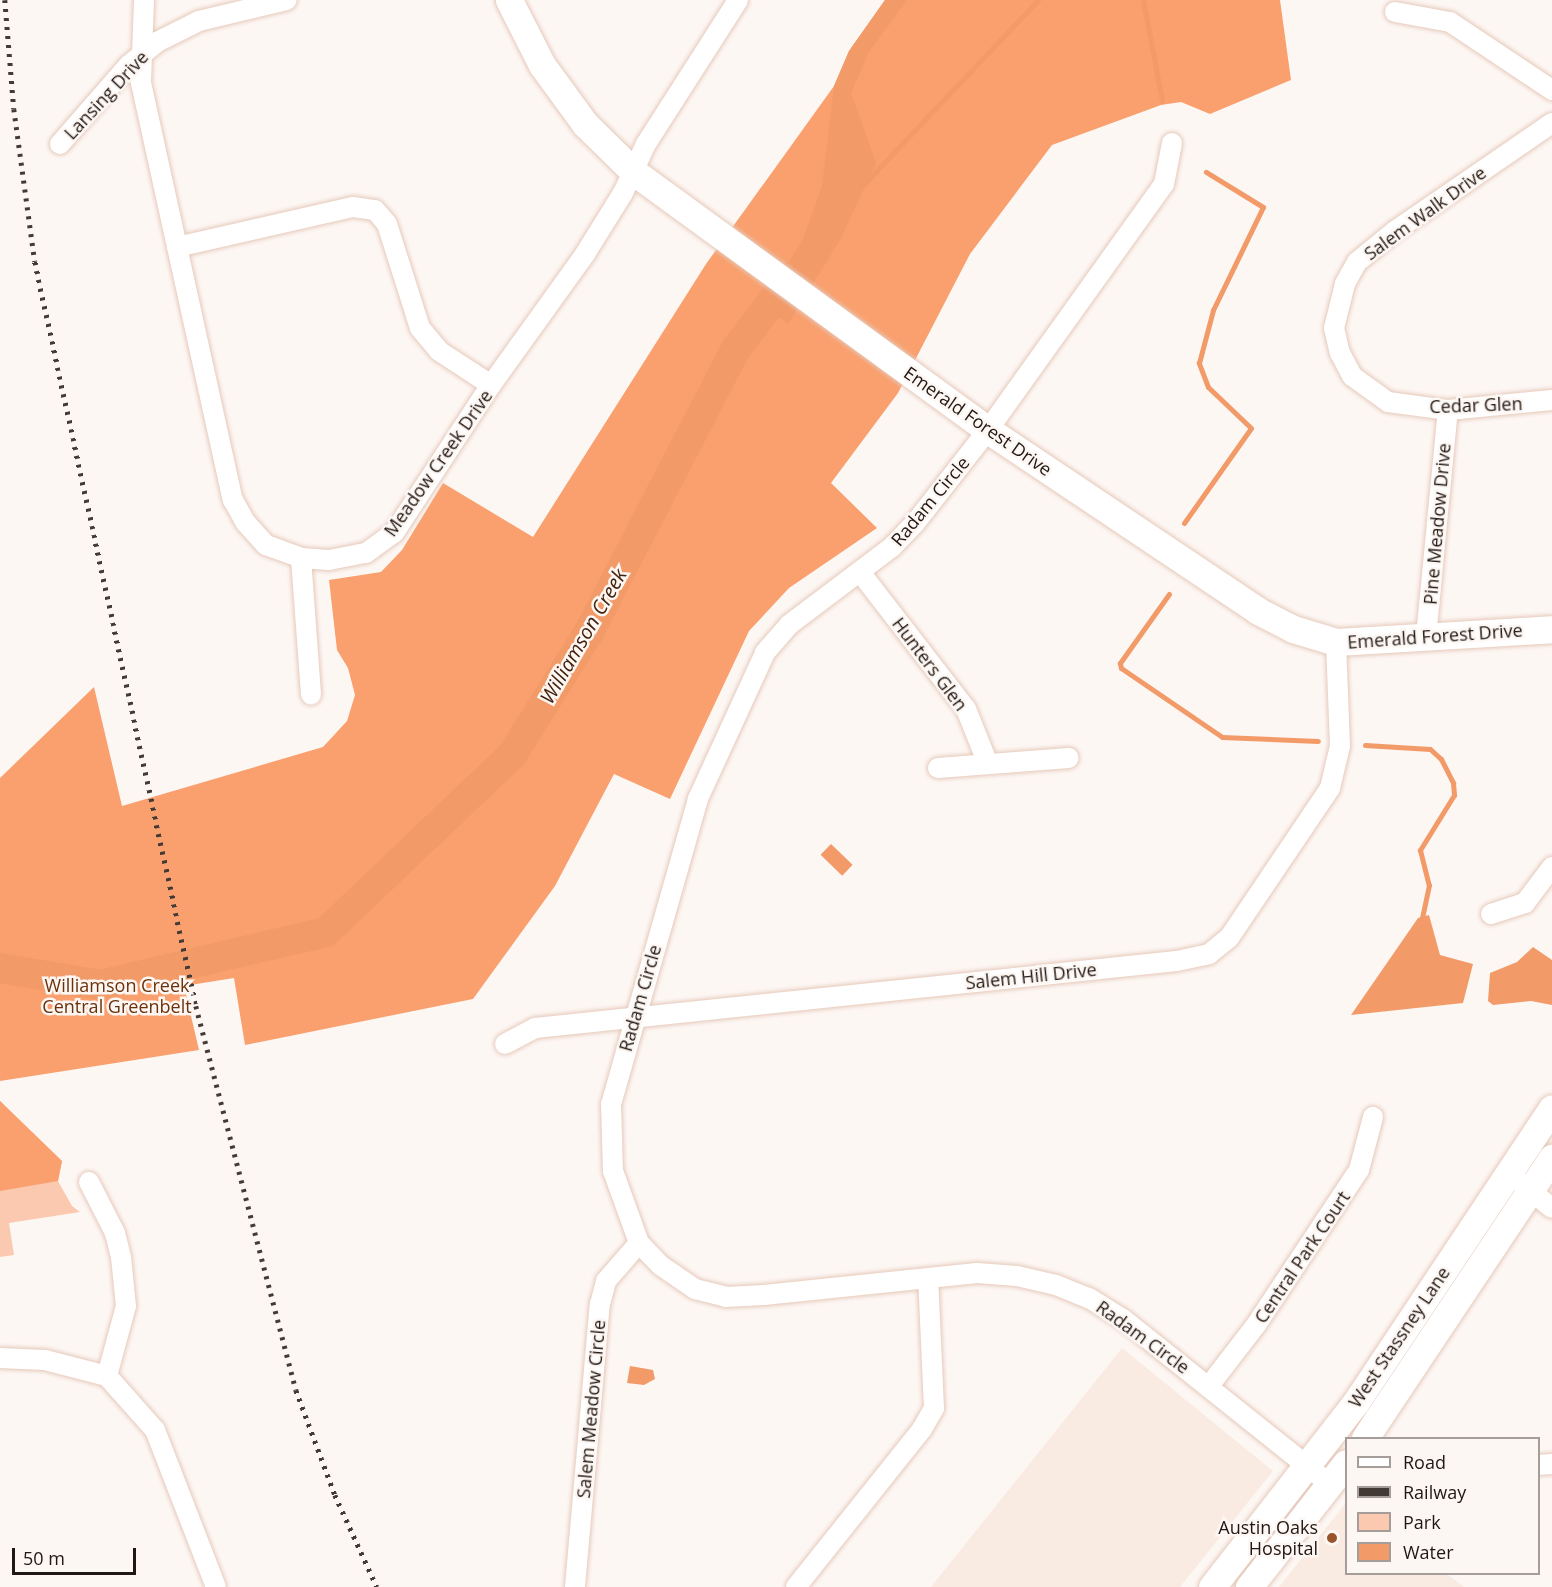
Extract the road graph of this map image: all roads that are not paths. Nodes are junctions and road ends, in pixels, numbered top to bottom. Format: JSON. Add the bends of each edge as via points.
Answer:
{"nodes":[{"id":1,"x":144,"y":0,"type":"edge"},
{"id":2,"x":287,"y":0,"type":"edge"},
{"id":3,"x":509,"y":0,"type":"edge"},
{"id":4,"x":738,"y":0,"type":"edge"},
{"id":5,"x":1395,"y":12,"type":"dead end"},
{"id":6,"x":142,"y":54,"type":"junction"},
{"id":7,"x":1552,"y":90,"type":"edge"},
{"id":8,"x":1552,"y":123,"type":"edge"},
{"id":9,"x":1172,"y":143,"type":"dead end"},
{"id":10,"x":60,"y":144,"type":"dead end"},
{"id":11,"x":634,"y":172,"type":"junction"},
{"id":12,"x":177,"y":247,"type":"junction"},
{"id":13,"x":1334,"y":328,"type":"joint"},
{"id":14,"x":491,"y":385,"type":"junction"},
{"id":15,"x":1552,"y":400,"type":"edge"},
{"id":16,"x":1448,"y":410,"type":"junction"},
{"id":17,"x":988,"y":430,"type":"junction"},
{"id":18,"x":301,"y":558,"type":"junction"},
{"id":19,"x":860,"y":572,"type":"junction"},
{"id":20,"x":1552,"y":629,"type":"edge"},
{"id":21,"x":1426,"y":638,"type":"junction"},
{"id":22,"x":1336,"y":642,"type":"junction"},
{"id":23,"x":311,"y":695,"type":"dead end"},
{"id":24,"x":1069,"y":758,"type":"dead end"},
{"id":25,"x":988,"y":764,"type":"junction"},
{"id":26,"x":938,"y":768,"type":"dead end"},
{"id":27,"x":1552,"y":867,"type":"edge"},
{"id":28,"x":1491,"y":914,"type":"dead end"},
{"id":29,"x":635,"y":1016,"type":"junction"},
{"id":30,"x":505,"y":1044,"type":"dead end"},
{"id":31,"x":1552,"y":1108,"type":"edge"},
{"id":32,"x":1374,"y":1118,"type":"dead end"},
{"id":33,"x":1552,"y":1158,"type":"edge"},
{"id":34,"x":1509,"y":1173,"type":"junction"},
{"id":35,"x":89,"y":1182,"type":"dead end"},
{"id":36,"x":1531,"y":1190,"type":"junction"},
{"id":37,"x":1552,"y":1208,"type":"edge"},
{"id":38,"x":639,"y":1243,"type":"junction"},
{"id":39,"x":928,"y":1278,"type":"junction"},
{"id":40,"x":0,"y":1358,"type":"edge"},
{"id":41,"x":107,"y":1376,"type":"junction"},
{"id":42,"x":1209,"y":1386,"type":"junction"},
{"id":43,"x":1366,"y":1437,"type":"edge"},
{"id":44,"x":1345,"y":1465,"type":"edge"},
{"id":45,"x":1308,"y":1467,"type":"junction"},
{"id":46,"x":1330,"y":1484,"type":"junction"},
{"id":47,"x":216,"y":1587,"type":"edge"},
{"id":48,"x":575,"y":1587,"type":"edge"},
{"id":49,"x":796,"y":1587,"type":"edge"},
{"id":50,"x":1212,"y":1587,"type":"edge"},
{"id":51,"x":1249,"y":1587,"type":"edge"}],
"edges":[{"from":1,"to":6,"type":"street","name":"Meadow Creek Drive"},
{"from":2,"to":6,"type":"street","name":"Lansing Drive","via":[[199,21]]},
{"from":3,"to":11,"type":"street","name":"Emerald Forest Drive","via":[[542,65],[585,124]]},
{"from":4,"to":11,"type":"street","name":"Meadow Creek Drive","via":[[646,144]]},
{"from":5,"to":7,"type":"street","via":[[1450,22]]},
{"from":6,"to":10,"type":"street","name":"Lansing Drive"},
{"from":6,"to":12,"type":"street","name":"Meadow Creek Drive","via":[[141,83]]},
{"from":8,"to":13,"type":"street","name":"Salem Walk Drive","via":[[1395,231],[1357,262],[1345,284]]},
{"from":9,"to":17,"type":"street","name":"Radam Circle","via":[[1164,184]]},
{"from":11,"to":14,"type":"street","name":"Meadow Creek Drive","via":[[585,254]]},
{"from":11,"to":17,"type":"street","name":"Emerald Forest Drive"},
{"from":12,"to":14,"type":"street","via":[[353,207],[375,210],[387,224],[420,328],[439,351]]},
{"from":12,"to":18,"type":"street","name":"Meadow Creek Drive","via":[[233,500],[246,523],[266,545]]},
{"from":13,"to":16,"type":"street","name":"Cedar Glen","via":[[1340,353],[1352,376],[1371,393],[1388,402]]},
{"from":14,"to":18,"type":"street","name":"Meadow Creek Drive","via":[[394,533],[366,553],[347,559]]},
{"from":15,"to":16,"type":"street","name":"Cedar Glen"},
{"from":16,"to":21,"type":"street","name":"Pine Meadow Drive"},
{"from":17,"to":19,"type":"street","name":"Radam Circle","via":[[915,523]]},
{"from":17,"to":22,"type":"street","name":"Emerald Forest Drive","via":[[1258,611],[1293,629]]},
{"from":18,"to":23,"type":"street"},
{"from":19,"to":25,"type":"street","name":"Hunters Glen","via":[[966,709]]},
{"from":19,"to":29,"type":"street","name":"Radam Circle","via":[[789,625],[765,653],[698,799]]},
{"from":20,"to":21,"type":"street","name":"Emerald Forest Drive"},
{"from":21,"to":22,"type":"street","name":"Emerald Forest Drive"},
{"from":22,"to":29,"type":"street","name":"Salem Hill Drive","via":[[1340,746],[1330,788],[1229,938],[1209,954],[1177,961]]},
{"from":24,"to":25,"type":"street"},
{"from":25,"to":26,"type":"street"},
{"from":27,"to":28,"type":"street","via":[[1525,903]]},
{"from":29,"to":30,"type":"street","name":"Salem Hill Drive","via":[[535,1028]]},
{"from":29,"to":38,"type":"street","name":"Radam Circle","via":[[611,1104],[613,1171]]},
{"from":31,"to":34,"type":"street","name":"West Stassney Lane"},
{"from":32,"to":42,"type":"street","name":"Central Park Court","via":[[1359,1170],[1256,1325]]},
{"from":33,"to":36,"type":"street","name":"West Stassney Lane"},
{"from":34,"to":36,"type":"street"},
{"from":34,"to":45,"type":"street","name":"West Stassney Lane"},
{"from":35,"to":41,"type":"street","via":[[115,1233],[126,1306]]},
{"from":36,"to":37,"type":"street"},
{"from":36,"to":43,"type":"street","name":"West Stassney Lane"},
{"from":38,"to":39,"type":"street","name":"Radam Circle","via":[[660,1265],[695,1289],[726,1297]]},
{"from":38,"to":48,"type":"street","name":"Salem Meadow Circle","via":[[606,1281],[600,1305]]},
{"from":39,"to":42,"type":"street","name":"Radam Circle","via":[[999,1274],[1073,1291],[1123,1319]]},
{"from":39,"to":49,"type":"street","via":[[934,1408],[922,1429]]},
{"from":40,"to":41,"type":"street","via":[[45,1360]]},
{"from":41,"to":47,"type":"street","via":[[155,1430]]},
{"from":42,"to":45,"type":"street","name":"Radam Circle"},
{"from":44,"to":46,"type":"street"},
{"from":45,"to":46,"type":"street","name":"Radam Circle"},
{"from":45,"to":50,"type":"street","name":"West Stassney Lane"},
{"from":46,"to":51,"type":"street"}]}
